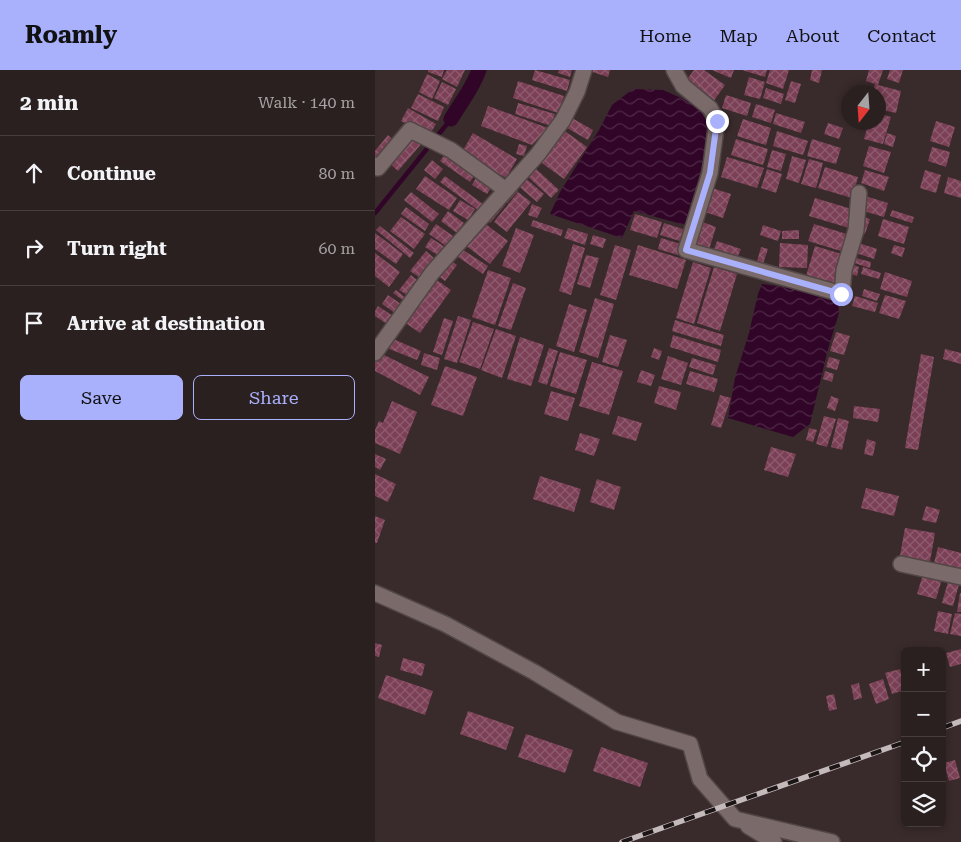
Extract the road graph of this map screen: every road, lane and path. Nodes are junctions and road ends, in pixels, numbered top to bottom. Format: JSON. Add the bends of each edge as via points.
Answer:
{"nodes":[{"id":1,"x":584,"y":70,"type":"edge"},
{"id":2,"x":674,"y":70,"type":"edge"},
{"id":3,"x":375,"y":165,"type":"edge"},
{"id":4,"x":506,"y":190,"type":"junction"},
{"id":5,"x":859,"y":193,"type":"dead end"},
{"id":6,"x":375,"y":353,"type":"edge"},
{"id":7,"x":901,"y":564,"type":"dead end"},
{"id":8,"x":961,"y":577,"type":"edge"},
{"id":9,"x":375,"y":593,"type":"edge"},
{"id":10,"x":735,"y":819,"type":"junction"},
{"id":11,"x":774,"y":842,"type":"edge"},
{"id":12,"x":832,"y":842,"type":"edge"}],
"edges":[{"from":1,"to":4,"type":"street","via":[[563,120]]},
{"from":2,"to":5,"type":"street","via":[[683,86],[710,108],[717,121],[710,173],[686,250],[841,294],[855,230]]},
{"from":3,"to":4,"type":"street","via":[[379,168],[410,130],[451,150]]},
{"from":4,"to":6,"type":"street","via":[[432,273]]},
{"from":7,"to":8,"type":"street"},
{"from":9,"to":10,"type":"street","via":[[445,624],[617,722],[689,744],[700,779]]},
{"from":10,"to":11,"type":"street"},
{"from":10,"to":12,"type":"street"}]}
